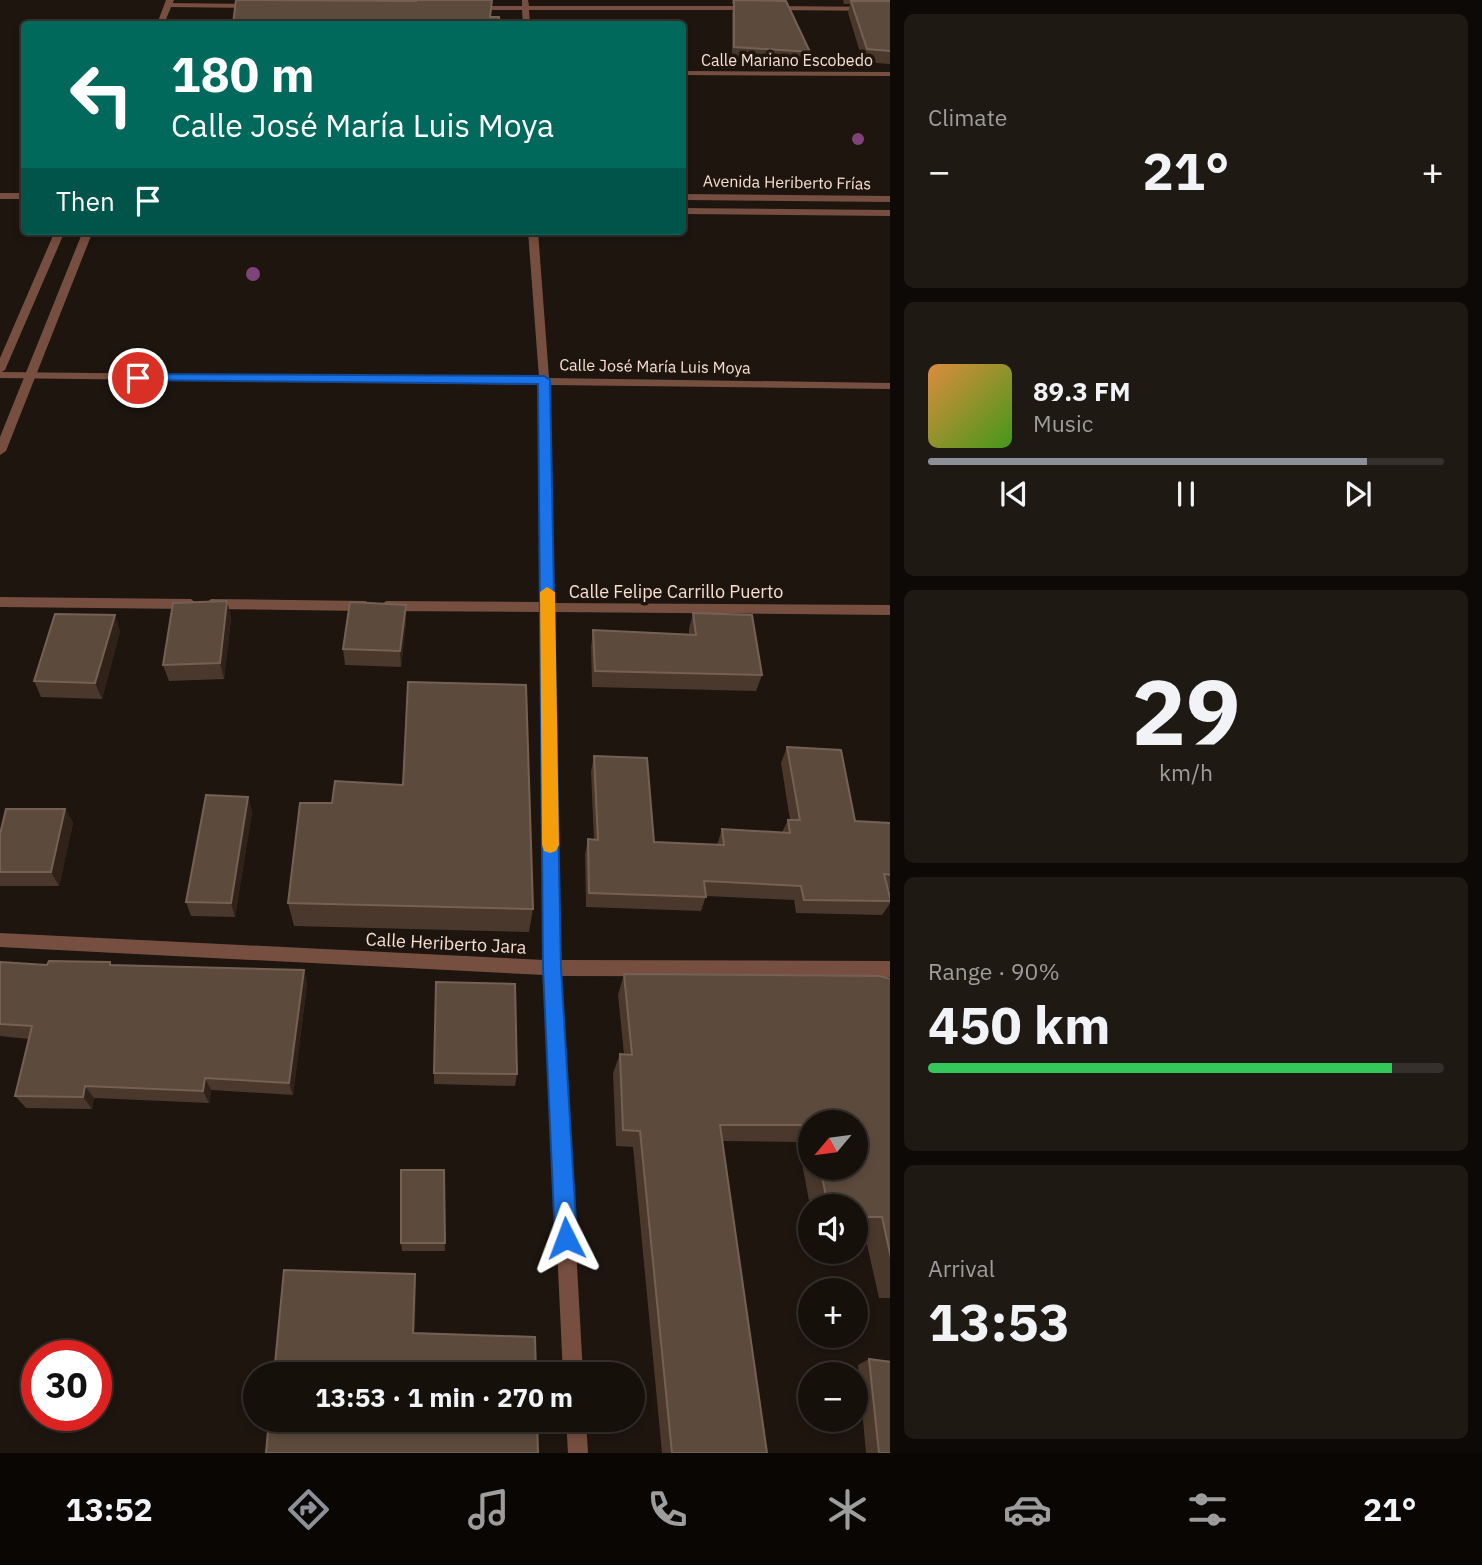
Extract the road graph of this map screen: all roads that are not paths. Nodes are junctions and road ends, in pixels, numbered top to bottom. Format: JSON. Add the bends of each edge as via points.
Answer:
{"nodes":[{"id":1,"x":169,"y":3,"type":"edge"},
{"id":2,"x":525,"y":4,"type":"edge"},
{"id":3,"x":802,"y":4,"type":"edge"},
{"id":4,"x":264,"y":6,"type":"edge"},
{"id":5,"x":457,"y":8,"type":"edge"},
{"id":6,"x":890,"y":9,"type":"edge"},
{"id":7,"x":161,"y":21,"type":"edge"},
{"id":8,"x":686,"y":73,"type":"edge"},
{"id":9,"x":890,"y":74,"type":"edge"},
{"id":10,"x":0,"y":196,"type":"edge"},
{"id":11,"x":21,"y":197,"type":"edge"},
{"id":12,"x":686,"y":197,"type":"edge"},
{"id":13,"x":890,"y":199,"type":"edge"},
{"id":14,"x":686,"y":211,"type":"edge"},
{"id":15,"x":890,"y":213,"type":"edge"},
{"id":16,"x":58,"y":235,"type":"edge"},
{"id":17,"x":86,"y":235,"type":"edge"},
{"id":18,"x":533,"y":235,"type":"edge"},
{"id":19,"x":0,"y":372,"type":"edge"},
{"id":20,"x":30,"y":377,"type":"junction"},
{"id":21,"x":544,"y":380,"type":"junction"},
{"id":22,"x":890,"y":386,"type":"edge"},
{"id":23,"x":0,"y":451,"type":"edge"},
{"id":24,"x":0,"y":602,"type":"edge"},
{"id":25,"x":548,"y":607,"type":"junction"},
{"id":26,"x":890,"y":610,"type":"edge"},
{"id":27,"x":0,"y":940,"type":"edge"},
{"id":28,"x":552,"y":968,"type":"junction"},
{"id":29,"x":890,"y":969,"type":"edge"},
{"id":30,"x":572,"y":1362,"type":"edge"},
{"id":31,"x":577,"y":1432,"type":"edge"},
{"id":32,"x":578,"y":1453,"type":"edge"}],
"edges":[{"from":1,"to":4,"type":"street"},
{"from":1,"to":7,"type":"street"},
{"from":2,"to":3,"type":"street"},
{"from":2,"to":5,"type":"street"},
{"from":3,"to":6,"type":"street"},
{"from":8,"to":9,"type":"street","name":"Calle Mariano Escobedo"},
{"from":10,"to":11,"type":"street"},
{"from":12,"to":13,"type":"street","name":"Avenida Heriberto Frías"},
{"from":14,"to":15,"type":"street","name":"Avenida Heriberto Frías"},
{"from":16,"to":19,"type":"street"},
{"from":17,"to":20,"type":"street"},
{"from":18,"to":21,"type":"street"},
{"from":19,"to":20,"type":"street","name":"Calle José María Luis Moya"},
{"from":20,"to":21,"type":"street","name":"Calle José María Luis Moya"},
{"from":20,"to":23,"type":"street"},
{"from":21,"to":22,"type":"street","name":"Calle José María Luis Moya"},
{"from":21,"to":25,"type":"street"},
{"from":24,"to":25,"type":"street","name":"Calle Felipe Carrillo Puerto"},
{"from":25,"to":26,"type":"street","name":"Calle Felipe Carrillo Puerto"},
{"from":25,"to":28,"type":"street"},
{"from":27,"to":28,"type":"street","name":"Calle Heriberto Jara"},
{"from":28,"to":29,"type":"street","name":"Calle Heriberto Jara"},
{"from":28,"to":30,"type":"street"},
{"from":31,"to":32,"type":"street"}]}
